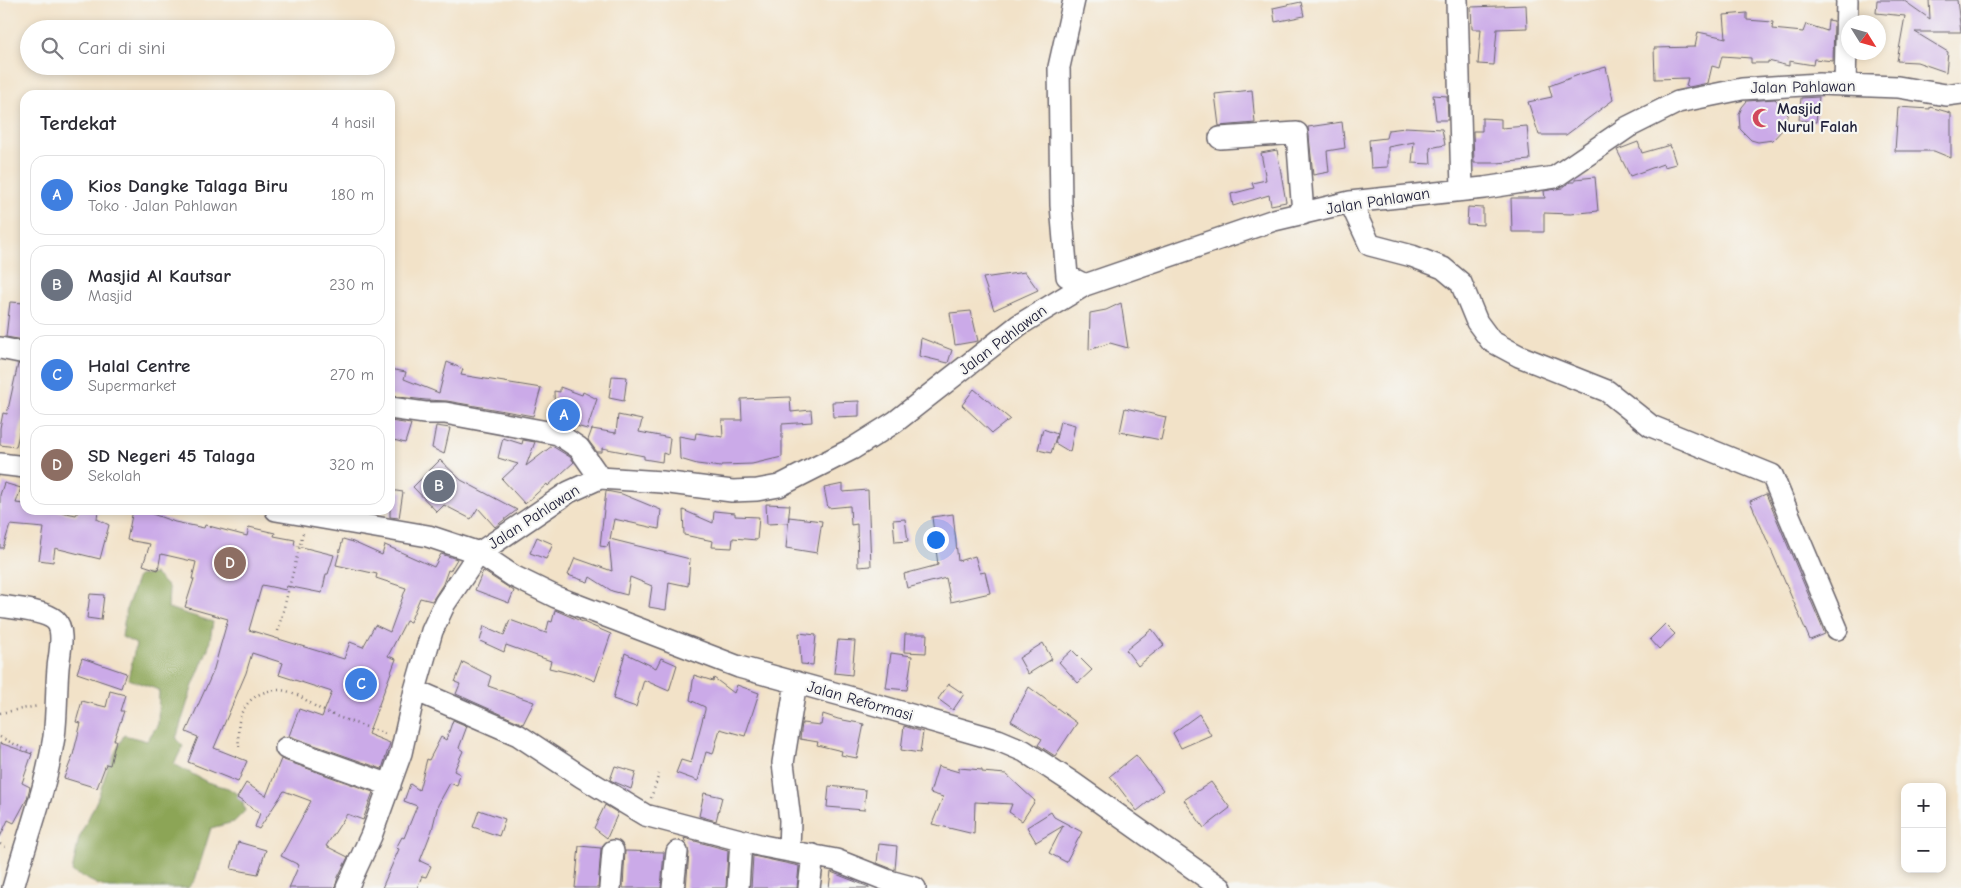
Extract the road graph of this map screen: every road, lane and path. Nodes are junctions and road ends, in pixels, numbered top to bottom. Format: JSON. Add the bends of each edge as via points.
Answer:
{"nodes":[{"id":1,"x":1074,"y":0,"type":"edge"},
{"id":2,"x":1457,"y":0,"type":"edge"},
{"id":3,"x":1847,"y":0,"type":"edge"},
{"id":4,"x":1845,"y":85,"type":"junction"},
{"id":5,"x":1961,"y":93,"type":"edge"},
{"id":6,"x":1220,"y":138,"type":"dead end"},
{"id":7,"x":1462,"y":190,"type":"junction"},
{"id":8,"x":1350,"y":202,"type":"junction"},
{"id":9,"x":1303,"y":214,"type":"junction"},
{"id":10,"x":1085,"y":285,"type":"junction"},
{"id":11,"x":0,"y":348,"type":"edge"},
{"id":12,"x":20,"y":352,"type":"edge"},
{"id":13,"x":395,"y":409,"type":"edge"},
{"id":14,"x":0,"y":464,"type":"edge"},
{"id":15,"x":20,"y":467,"type":"edge"},
{"id":16,"x":600,"y":478,"type":"junction"},
{"id":17,"x":308,"y":515,"type":"edge"},
{"id":18,"x":313,"y":515,"type":"edge"},
{"id":19,"x":479,"y":553,"type":"junction"},
{"id":20,"x":0,"y":606,"type":"edge"},
{"id":21,"x":1837,"y":629,"type":"dead end"},
{"id":22,"x":278,"y":631,"type":"dead end"},
{"id":23,"x":796,"y":682,"type":"junction"},
{"id":24,"x":415,"y":690,"type":"junction"},
{"id":25,"x":57,"y":702,"type":"junction"},
{"id":26,"x":0,"y":713,"type":"edge"},
{"id":27,"x":0,"y":737,"type":"edge"},
{"id":28,"x":404,"y":740,"type":"junction"},
{"id":29,"x":239,"y":746,"type":"dead end"},
{"id":30,"x":286,"y":748,"type":"dead end"},
{"id":31,"x":50,"y":760,"type":"junction"},
{"id":32,"x":659,"y":774,"type":"dead end"},
{"id":33,"x":390,"y":785,"type":"junction"},
{"id":34,"x":645,"y":814,"type":"junction"},
{"id":35,"x":741,"y":840,"type":"junction"},
{"id":36,"x":613,"y":851,"type":"dead end"},
{"id":37,"x":789,"y":851,"type":"junction"},
{"id":38,"x":676,"y":852,"type":"dead end"},
{"id":39,"x":813,"y":855,"type":"junction"},
{"id":40,"x":13,"y":888,"type":"edge"},
{"id":41,"x":347,"y":888,"type":"edge"},
{"id":42,"x":610,"y":888,"type":"edge"},
{"id":43,"x":673,"y":888,"type":"edge"},
{"id":44,"x":738,"y":888,"type":"edge"},
{"id":45,"x":810,"y":888,"type":"edge"},
{"id":46,"x":915,"y":888,"type":"edge"},
{"id":47,"x":1220,"y":888,"type":"edge"}],
"edges":[{"from":1,"to":10,"type":"street","via":[[1059,67],[1061,205],[1068,276]]},
{"from":2,"to":7,"type":"street"},
{"from":3,"to":4,"type":"street"},
{"from":4,"to":5,"type":"street","name":"Jalan Pahlawan","via":[[1898,87],[1946,95]]},
{"from":4,"to":7,"type":"street","name":"Jalan Pahlawan","via":[[1742,89],[1678,102],[1628,127],[1555,178]]},
{"from":6,"to":9,"type":"street","via":[[1297,133]]},
{"from":7,"to":8,"type":"street","name":"Jalan Pahlawan"},
{"from":8,"to":9,"type":"street","name":"Jalan Pahlawan"},
{"from":8,"to":21,"type":"street","via":[[1370,245],[1443,268],[1460,283],[1477,322],[1491,341],[1607,391],[1651,426],[1772,475]]},
{"from":9,"to":10,"type":"street","name":"Jalan Pahlawan","via":[[1274,220]]},
{"from":10,"to":16,"type":"street","name":"Jalan Pahlawan","via":[[1019,324],[895,422],[852,449],[779,486],[732,491]]},
{"from":11,"to":12,"type":"street"},
{"from":13,"to":16,"type":"street","via":[[445,413],[558,434],[579,448]]},
{"from":14,"to":15,"type":"street"},
{"from":16,"to":19,"type":"street","name":"Jalan Pahlawan","via":[[569,492]]},
{"from":17,"to":22,"type":"path"},
{"from":18,"to":19,"type":"street","name":"Jalan Reformasi","via":[[428,536]]},
{"from":19,"to":23,"type":"street","name":"Jalan Reformasi","via":[[513,576],[556,597],[740,667]]},
{"from":19,"to":24,"type":"street","name":"Jalan Pahlawan","via":[[438,617]]},
{"from":20,"to":25,"type":"street","via":[[46,615],[59,626]]},
{"from":23,"to":37,"type":"street","via":[[783,763],[790,820]]},
{"from":23,"to":47,"type":"street","name":"Jalan Reformasi","via":[[998,740],[1024,752]]},
{"from":24,"to":28,"type":"street","name":"Jalan Pahlawan"},
{"from":24,"to":34,"type":"street","via":[[518,735]]},
{"from":25,"to":26,"type":"path"},
{"from":25,"to":31,"type":"street"},
{"from":27,"to":31,"type":"path"},
{"from":28,"to":29,"type":"path","via":[[278,689],[263,692],[250,700],[241,714]]},
{"from":28,"to":33,"type":"street","name":"Jalan Pahlawan"},
{"from":30,"to":33,"type":"street"},
{"from":31,"to":40,"type":"street"},
{"from":32,"to":34,"type":"path"},
{"from":33,"to":41,"type":"street","name":"Jalan Pahlawan"},
{"from":34,"to":35,"type":"street"},
{"from":35,"to":37,"type":"street"},
{"from":35,"to":44,"type":"street"},
{"from":36,"to":42,"type":"street"},
{"from":37,"to":39,"type":"street"},
{"from":38,"to":43,"type":"street"},
{"from":39,"to":45,"type":"street"},
{"from":39,"to":46,"type":"street"}]}
